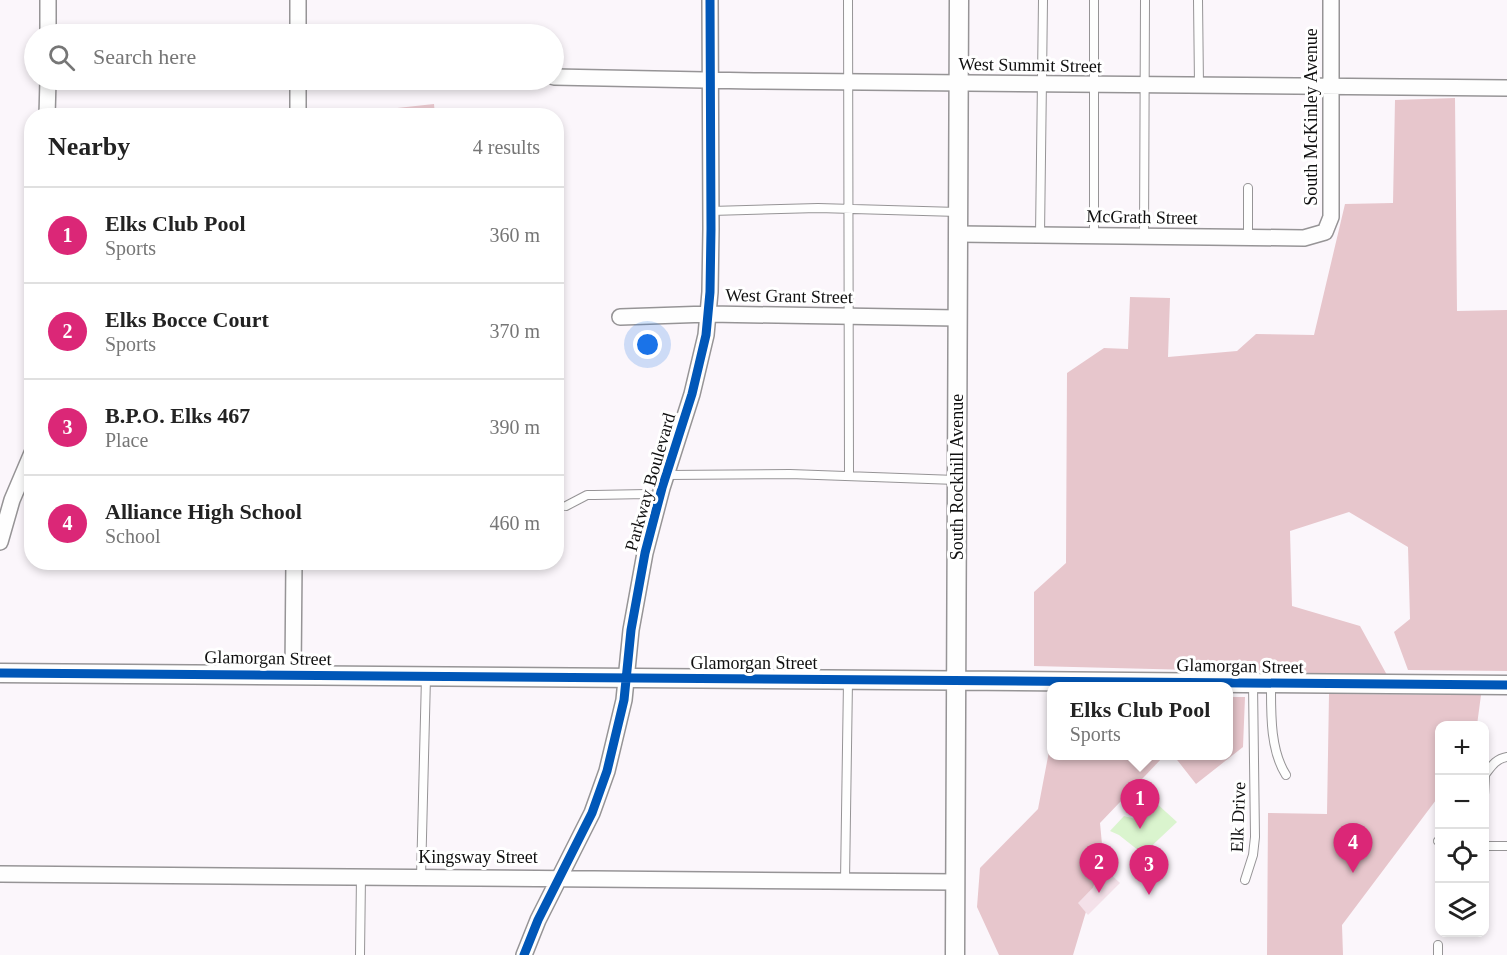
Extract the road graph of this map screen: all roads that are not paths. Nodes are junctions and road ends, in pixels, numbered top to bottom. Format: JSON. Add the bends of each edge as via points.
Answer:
{"nodes":[{"id":1,"x":48,"y":0,"type":"edge"},
{"id":2,"x":298,"y":0,"type":"edge"},
{"id":3,"x":710,"y":0,"type":"edge"},
{"id":4,"x":848,"y":0,"type":"edge"},
{"id":5,"x":959,"y":0,"type":"edge"},
{"id":6,"x":1043,"y":0,"type":"edge"},
{"id":7,"x":1094,"y":0,"type":"edge"},
{"id":8,"x":1145,"y":0,"type":"edge"},
{"id":9,"x":1198,"y":0,"type":"edge"},
{"id":10,"x":1331,"y":0,"type":"edge"},
{"id":11,"x":48,"y":24,"type":"edge"},
{"id":12,"x":298,"y":24,"type":"edge"},
{"id":13,"x":564,"y":76,"type":"edge"},
{"id":14,"x":711,"y":80,"type":"junction"},
{"id":15,"x":848,"y":82,"type":"junction"},
{"id":16,"x":958,"y":83,"type":"junction"},
{"id":17,"x":1041,"y":84,"type":"junction"},
{"id":18,"x":1095,"y":85,"type":"junction"},
{"id":19,"x":1145,"y":86,"type":"junction"},
{"id":20,"x":1198,"y":86,"type":"junction"},
{"id":21,"x":1331,"y":88,"type":"junction"},
{"id":22,"x":1507,"y":88,"type":"edge"},
{"id":23,"x":48,"y":90,"type":"edge"},
{"id":24,"x":298,"y":90,"type":"edge"},
{"id":25,"x":47,"y":108,"type":"edge"},
{"id":26,"x":298,"y":108,"type":"edge"},
{"id":27,"x":1248,"y":188,"type":"dead end"},
{"id":28,"x":849,"y":209,"type":"junction"},
{"id":29,"x":711,"y":211,"type":"junction"},
{"id":30,"x":958,"y":212,"type":"junction"},
{"id":31,"x":1325,"y":232,"type":"joint"},
{"id":32,"x":958,"y":234,"type":"junction"},
{"id":33,"x":1040,"y":235,"type":"junction"},
{"id":34,"x":1094,"y":236,"type":"junction"},
{"id":35,"x":1144,"y":236,"type":"junction"},
{"id":36,"x":1248,"y":238,"type":"junction"},
{"id":37,"x":709,"y":314,"type":"junction"},
{"id":38,"x":620,"y":317,"type":"dead end"},
{"id":39,"x":848,"y":317,"type":"junction"},
{"id":40,"x":957,"y":318,"type":"junction"},
{"id":41,"x":24,"y":472,"type":"edge"},
{"id":42,"x":667,"y":476,"type":"junction"},
{"id":43,"x":849,"y":476,"type":"junction"},
{"id":44,"x":956,"y":480,"type":"junction"},
{"id":45,"x":659,"y":499,"type":"junction"},
{"id":46,"x":566,"y":506,"type":"dead end"},
{"id":47,"x":0,"y":542,"type":"edge"},
{"id":48,"x":294,"y":570,"type":"edge"},
{"id":49,"x":0,"y":673,"type":"edge"},
{"id":50,"x":293,"y":674,"type":"junction"},
{"id":51,"x":426,"y":676,"type":"junction"},
{"id":52,"x":627,"y":679,"type":"junction"},
{"id":53,"x":848,"y":680,"type":"junction"},
{"id":54,"x":957,"y":680,"type":"junction"},
{"id":55,"x":1154,"y":682,"type":"edge"},
{"id":56,"x":1233,"y":683,"type":"edge"},
{"id":57,"x":1252,"y":683,"type":"junction"},
{"id":58,"x":1271,"y":683,"type":"junction"},
{"id":59,"x":1507,"y":685,"type":"edge"},
{"id":60,"x":1507,"y":757,"type":"edge"},
{"id":61,"x":1286,"y":775,"type":"dead end"},
{"id":62,"x":1486,"y":775,"type":"edge"},
{"id":63,"x":1489,"y":846,"type":"edge"},
{"id":64,"x":1507,"y":846,"type":"edge"},
{"id":65,"x":0,"y":874,"type":"edge"},
{"id":66,"x":361,"y":876,"type":"junction"},
{"id":67,"x":421,"y":877,"type":"junction"},
{"id":68,"x":561,"y":878,"type":"junction"},
{"id":69,"x":1245,"y":880,"type":"dead end"},
{"id":70,"x":845,"y":881,"type":"junction"},
{"id":71,"x":956,"y":882,"type":"junction"},
{"id":72,"x":1438,"y":945,"type":"dead end"},
{"id":73,"x":360,"y":955,"type":"edge"},
{"id":74,"x":524,"y":955,"type":"edge"},
{"id":75,"x":955,"y":955,"type":"edge"},
{"id":76,"x":1438,"y":955,"type":"edge"}],
"edges":[{"from":1,"to":11,"type":"street"},
{"from":2,"to":12,"type":"street"},
{"from":3,"to":14,"type":"street","name":"Parkway Boulevard"},
{"from":4,"to":15,"type":"lane"},
{"from":5,"to":16,"type":"street","name":"South Rockhill Avenue"},
{"from":6,"to":17,"type":"lane"},
{"from":7,"to":18,"type":"lane"},
{"from":8,"to":19,"type":"lane"},
{"from":9,"to":20,"type":"lane"},
{"from":10,"to":21,"type":"street","name":"South McKinley Avenue"},
{"from":13,"to":14,"type":"street","name":"West Summit Street"},
{"from":14,"to":15,"type":"street","name":"West Summit Street"},
{"from":14,"to":29,"type":"street","name":"Parkway Boulevard"},
{"from":15,"to":16,"type":"street","name":"West Summit Street"},
{"from":15,"to":28,"type":"lane"},
{"from":16,"to":17,"type":"street","name":"West Summit Street"},
{"from":16,"to":30,"type":"street","name":"South Rockhill Avenue"},
{"from":17,"to":18,"type":"street","name":"West Summit Street"},
{"from":17,"to":33,"type":"lane"},
{"from":18,"to":19,"type":"street","name":"West Summit Street"},
{"from":18,"to":34,"type":"lane"},
{"from":19,"to":20,"type":"street","name":"West Summit Street"},
{"from":19,"to":35,"type":"lane"},
{"from":20,"to":21,"type":"street","name":"West Summit Street"},
{"from":21,"to":22,"type":"street","name":"West Summit Street"},
{"from":21,"to":31,"type":"street","name":"South McKinley Avenue","via":[[1331,217]]},
{"from":23,"to":25,"type":"street"},
{"from":24,"to":26,"type":"street"},
{"from":27,"to":36,"type":"lane"},
{"from":28,"to":29,"type":"lane"},
{"from":28,"to":30,"type":"lane"},
{"from":28,"to":39,"type":"lane"},
{"from":29,"to":37,"type":"street","name":"Parkway Boulevard"},
{"from":30,"to":32,"type":"street","name":"South Rockhill Avenue"},
{"from":31,"to":36,"type":"street","name":"McGrath Street","via":[[1304,238]]},
{"from":32,"to":33,"type":"street","name":"McGrath Street"},
{"from":32,"to":40,"type":"street","name":"South Rockhill Avenue"},
{"from":33,"to":34,"type":"street","name":"McGrath Street"},
{"from":34,"to":35,"type":"street","name":"McGrath Street"},
{"from":35,"to":36,"type":"street","name":"McGrath Street"},
{"from":37,"to":38,"type":"street","name":"West Grant Street"},
{"from":37,"to":39,"type":"street","name":"West Grant Street"},
{"from":37,"to":42,"type":"street","name":"Parkway Boulevard","via":[[692,394]]},
{"from":39,"to":40,"type":"street","name":"West Grant Street"},
{"from":39,"to":43,"type":"lane"},
{"from":40,"to":44,"type":"street","name":"South Rockhill Avenue"},
{"from":41,"to":47,"type":"street"},
{"from":42,"to":43,"type":"lane"},
{"from":42,"to":45,"type":"street","name":"Parkway Boulevard"},
{"from":43,"to":44,"type":"lane"},
{"from":44,"to":54,"type":"street","name":"South Rockhill Avenue"},
{"from":45,"to":46,"type":"lane","via":[[647,494],[587,495]]},
{"from":45,"to":52,"type":"street","name":"Parkway Boulevard","via":[[631,630]]},
{"from":48,"to":50,"type":"street"},
{"from":49,"to":50,"type":"street","name":"Glamorgan Street"},
{"from":50,"to":51,"type":"street","name":"Glamorgan Street"},
{"from":51,"to":52,"type":"street","name":"Glamorgan Street"},
{"from":51,"to":67,"type":"lane"},
{"from":52,"to":53,"type":"street","name":"Glamorgan Street"},
{"from":52,"to":68,"type":"street","name":"Parkway Boulevard","via":[[608,770]]},
{"from":53,"to":54,"type":"street","name":"Glamorgan Street"},
{"from":53,"to":70,"type":"lane"},
{"from":54,"to":55,"type":"street","name":"Glamorgan Street"},
{"from":54,"to":71,"type":"street","name":"South Rockhill Avenue"},
{"from":56,"to":57,"type":"street","name":"Glamorgan Street"},
{"from":57,"to":58,"type":"street","name":"Glamorgan Street"},
{"from":57,"to":69,"type":"lane","name":"Elk Drive","via":[[1255,837]]},
{"from":58,"to":59,"type":"street","name":"Glamorgan Street"},
{"from":58,"to":61,"type":"lane","via":[[1275,743]]},
{"from":60,"to":62,"type":"lane","via":[[1495,762]]},
{"from":63,"to":64,"type":"lane"},
{"from":65,"to":66,"type":"street","name":"Kingsway Street"},
{"from":66,"to":67,"type":"street","name":"Kingsway Street"},
{"from":66,"to":73,"type":"lane"},
{"from":67,"to":68,"type":"street","name":"Kingsway Street"},
{"from":68,"to":70,"type":"street","name":"Kingsway Street"},
{"from":68,"to":74,"type":"street","name":"Parkway Boulevard"},
{"from":70,"to":71,"type":"street","name":"Kingsway Street"},
{"from":71,"to":75,"type":"street","name":"South Rockhill Avenue"},
{"from":72,"to":76,"type":"lane"}]}
